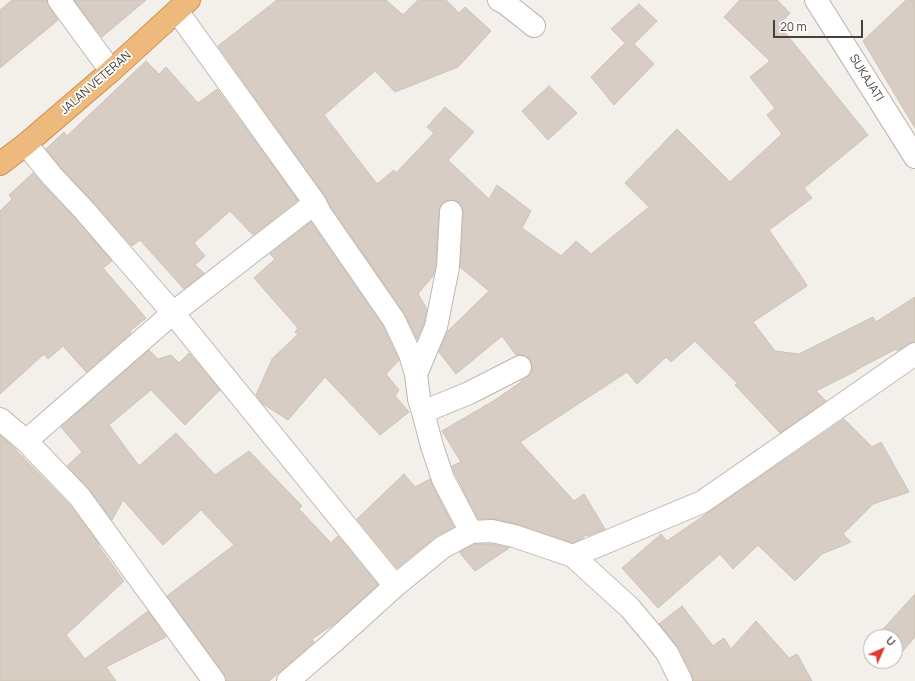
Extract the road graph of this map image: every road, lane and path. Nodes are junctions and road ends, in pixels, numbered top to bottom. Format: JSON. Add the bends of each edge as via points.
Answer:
{"nodes":[{"id":1,"x":60,"y":0,"type":"edge"},
{"id":2,"x":499,"y":0,"type":"edge"},
{"id":3,"x":816,"y":0,"type":"edge"},
{"id":4,"x":183,"y":6,"type":"edge"},
{"id":5,"x":534,"y":26,"type":"dead end"},
{"id":6,"x":111,"y":71,"type":"junction"},
{"id":7,"x":26,"y":144,"type":"junction"},
{"id":8,"x":915,"y":157,"type":"edge"},
{"id":9,"x":0,"y":164,"type":"edge"},
{"id":10,"x":315,"y":203,"type":"junction"},
{"id":11,"x":451,"y":212,"type":"dead end"},
{"id":12,"x":173,"y":313,"type":"junction"},
{"id":13,"x":915,"y":354,"type":"edge"},
{"id":14,"x":520,"y":367,"type":"dead end"},
{"id":15,"x":416,"y":374,"type":"junction"},
{"id":16,"x":423,"y":412,"type":"junction"},
{"id":17,"x":0,"y":419,"type":"edge"},
{"id":18,"x":26,"y":441,"type":"junction"},
{"id":19,"x":471,"y":532,"type":"junction"},
{"id":20,"x":573,"y":556,"type":"junction"},
{"id":21,"x":395,"y":586,"type":"junction"},
{"id":22,"x":214,"y":681,"type":"edge"},
{"id":23,"x":288,"y":681,"type":"edge"},
{"id":24,"x":680,"y":681,"type":"edge"}],
"edges":[{"from":1,"to":6,"type":"street"},
{"from":2,"to":5,"type":"street"},
{"from":3,"to":8,"type":"street","name":"SUKAJATI"},
{"from":4,"to":6,"type":"highway","name":"JALAN VETERAN"},
{"from":4,"to":10,"type":"street"},
{"from":6,"to":7,"type":"highway","name":"JALAN VETERAN"},
{"from":7,"to":9,"type":"highway","name":"JALAN VETERAN"},
{"from":7,"to":12,"type":"street"},
{"from":10,"to":12,"type":"street"},
{"from":10,"to":15,"type":"street","via":[[394,320]]},
{"from":11,"to":15,"type":"street","via":[[448,266],[436,328]]},
{"from":12,"to":18,"type":"street"},
{"from":12,"to":21,"type":"street"},
{"from":13,"to":20,"type":"street","via":[[702,502]]},
{"from":14,"to":16,"type":"street","via":[[469,393]]},
{"from":15,"to":16,"type":"street"},
{"from":16,"to":19,"type":"street","via":[[443,479]]},
{"from":17,"to":18,"type":"street"},
{"from":18,"to":22,"type":"street","via":[[78,496]]},
{"from":19,"to":20,"type":"street","via":[[492,531],[514,536]]},
{"from":19,"to":21,"type":"street","via":[[443,547]]},
{"from":20,"to":24,"type":"street","via":[[630,608],[652,633],[667,653]]},
{"from":21,"to":23,"type":"street"}]}
